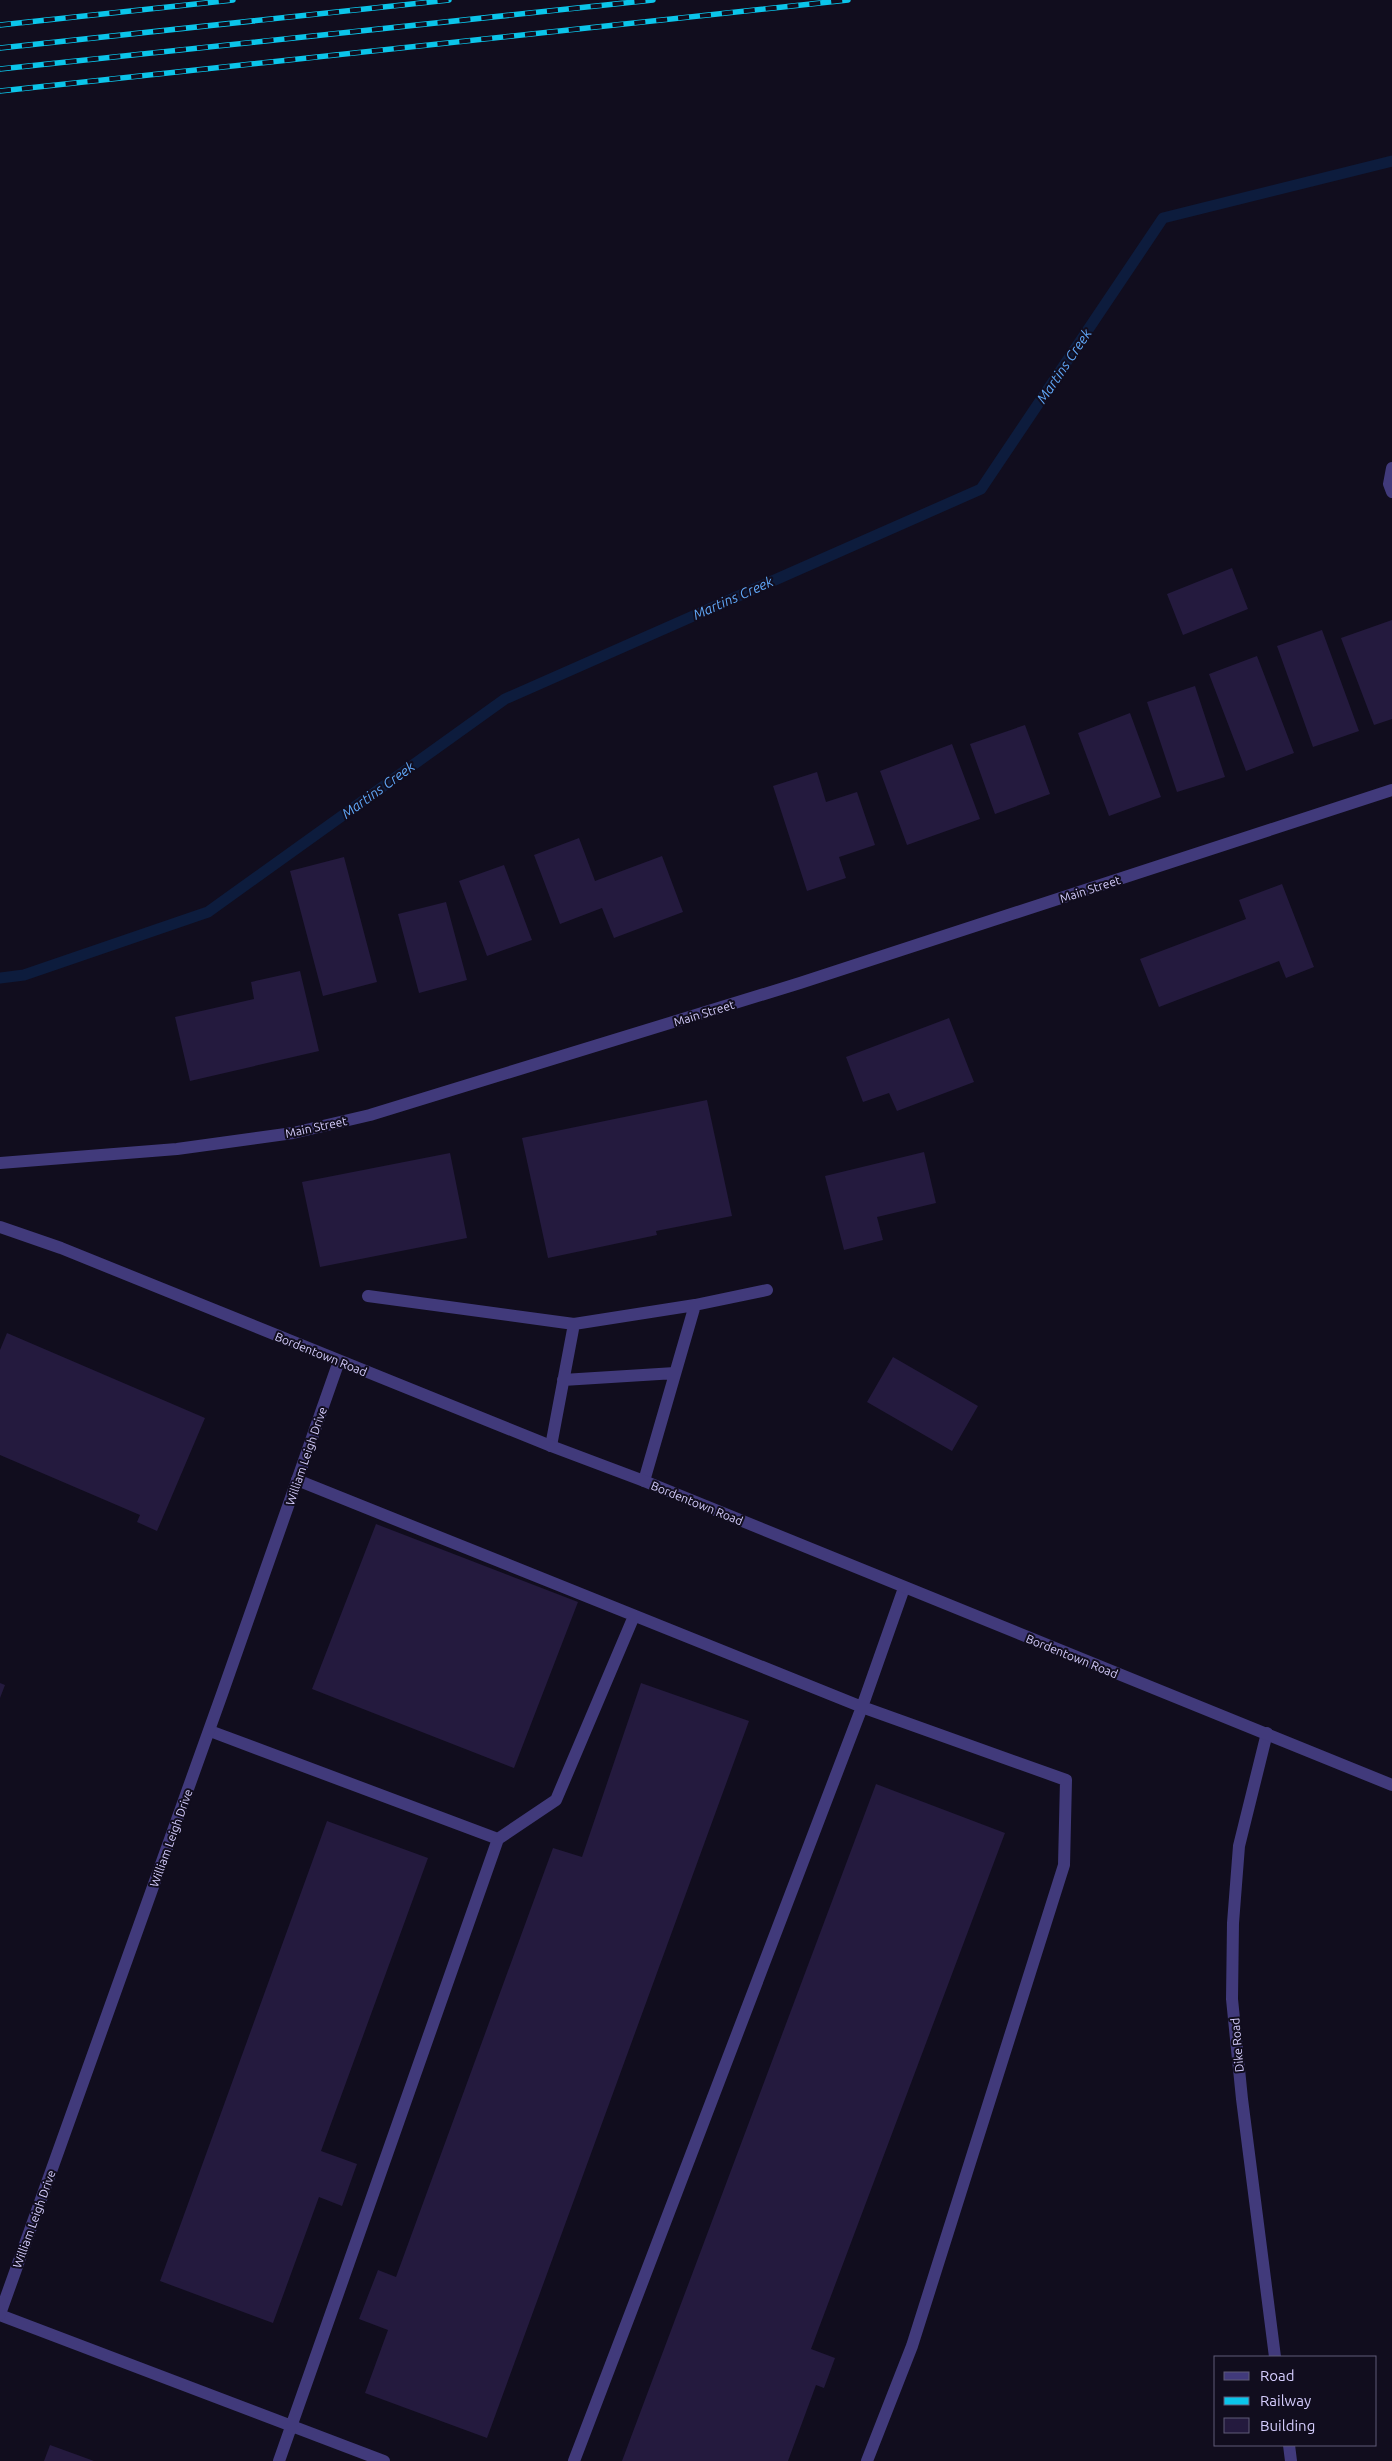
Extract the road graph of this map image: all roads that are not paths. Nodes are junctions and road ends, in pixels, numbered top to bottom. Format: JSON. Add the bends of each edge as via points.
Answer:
{"nodes":[{"id":1,"x":1392,"y":468,"type":"edge"},
{"id":2,"x":1392,"y":492,"type":"edge"},
{"id":3,"x":1392,"y":790,"type":"edge"},
{"id":4,"x":0,"y":1163,"type":"edge"},
{"id":5,"x":0,"y":1227,"type":"edge"},
{"id":6,"x":767,"y":1290,"type":"dead end"},
{"id":7,"x":368,"y":1296,"type":"dead end"},
{"id":8,"x":695,"y":1305,"type":"junction"},
{"id":9,"x":574,"y":1324,"type":"junction"},
{"id":10,"x":339,"y":1361,"type":"junction"},
{"id":11,"x":675,"y":1373,"type":"junction"},
{"id":12,"x":563,"y":1380,"type":"junction"},
{"id":13,"x":551,"y":1446,"type":"junction"},
{"id":14,"x":297,"y":1480,"type":"junction"},
{"id":15,"x":644,"y":1481,"type":"junction"},
{"id":16,"x":904,"y":1588,"type":"junction"},
{"id":17,"x":634,"y":1616,"type":"junction"},
{"id":18,"x":862,"y":1707,"type":"junction"},
{"id":19,"x":210,"y":1731,"type":"junction"},
{"id":20,"x":1267,"y":1733,"type":"junction"},
{"id":21,"x":1392,"y":1785,"type":"edge"},
{"id":22,"x":498,"y":1839,"type":"junction"},
{"id":23,"x":0,"y":2314,"type":"edge"},
{"id":24,"x":1275,"y":2356,"type":"edge"},
{"id":25,"x":292,"y":2426,"type":"junction"},
{"id":26,"x":1289,"y":2446,"type":"edge"},
{"id":27,"x":279,"y":2461,"type":"edge"},
{"id":28,"x":384,"y":2461,"type":"edge"},
{"id":29,"x":574,"y":2461,"type":"edge"},
{"id":30,"x":867,"y":2461,"type":"edge"},
{"id":31,"x":1291,"y":2461,"type":"edge"}],
"edges":[{"from":1,"to":2,"type":"street","via":[[1389,484]]},
{"from":3,"to":4,"type":"street","name":"Main Street","via":[[800,983],[370,1114],[293,1133],[177,1149]]},
{"from":5,"to":10,"type":"street","name":"Bordentown Road","via":[[61,1248]]},
{"from":6,"to":8,"type":"street"},
{"from":7,"to":9,"type":"street"},
{"from":8,"to":9,"type":"street"},
{"from":8,"to":11,"type":"street"},
{"from":9,"to":12,"type":"street"},
{"from":10,"to":13,"type":"street","name":"Bordentown Road"},
{"from":10,"to":14,"type":"street","name":"William Leigh Drive"},
{"from":11,"to":12,"type":"street"},
{"from":11,"to":15,"type":"street"},
{"from":12,"to":13,"type":"street"},
{"from":13,"to":15,"type":"street","name":"Bordentown Road"},
{"from":14,"to":17,"type":"street"},
{"from":14,"to":19,"type":"street","name":"William Leigh Drive"},
{"from":15,"to":16,"type":"street","name":"Bordentown Road"},
{"from":16,"to":18,"type":"street"},
{"from":16,"to":20,"type":"street","name":"Bordentown Road"},
{"from":17,"to":18,"type":"street"},
{"from":17,"to":22,"type":"street","via":[[556,1800]]},
{"from":18,"to":29,"type":"street"},
{"from":18,"to":30,"type":"street","via":[[1066,1780],[1064,1865],[912,2346]]},
{"from":19,"to":22,"type":"street"},
{"from":19,"to":23,"type":"street","name":"William Leigh Drive"},
{"from":20,"to":21,"type":"street","name":"Bordentown Road"},
{"from":20,"to":24,"type":"street","name":"Dike Road","via":[[1239,1846],[1232,1998]]},
{"from":22,"to":25,"type":"street"},
{"from":23,"to":25,"type":"street"},
{"from":25,"to":27,"type":"street"},
{"from":25,"to":28,"type":"street"},
{"from":26,"to":31,"type":"street"}]}
